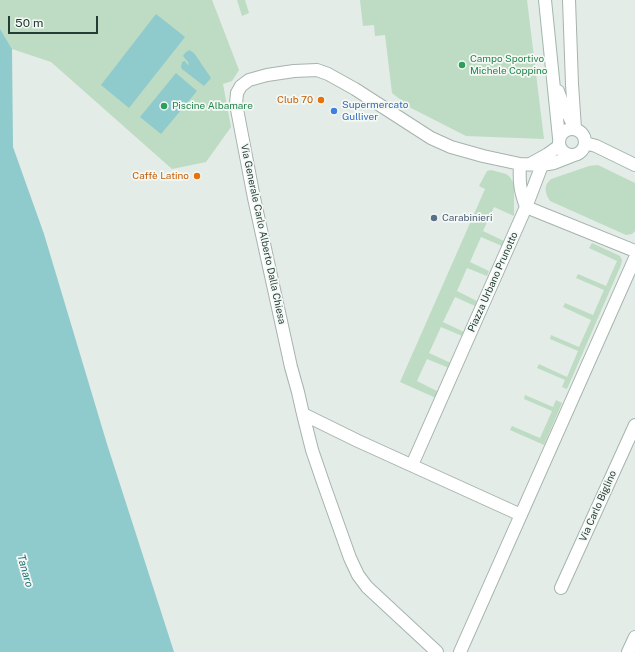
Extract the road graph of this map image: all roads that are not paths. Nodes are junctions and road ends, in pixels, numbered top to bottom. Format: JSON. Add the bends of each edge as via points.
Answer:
{"nodes":[{"id":1,"x":545,"y":0,"type":"edge"},
{"id":2,"x":569,"y":0,"type":"edge"},
{"id":3,"x":551,"y":67,"type":"junction"},
{"id":4,"x":575,"y":129,"type":"junction"},
{"id":5,"x":559,"y":142,"type":"junction"},
{"id":6,"x":585,"y":143,"type":"junction"},
{"id":7,"x":572,"y":156,"type":"junction"},
{"id":8,"x":524,"y":164,"type":"junction"},
{"id":9,"x":542,"y":165,"type":"junction"},
{"id":10,"x":635,"y":165,"type":"edge"},
{"id":11,"x":526,"y":207,"type":"junction"},
{"id":12,"x":635,"y":251,"type":"edge"},
{"id":13,"x":635,"y":258,"type":"edge"},
{"id":14,"x":303,"y":414,"type":"junction"},
{"id":15,"x":635,"y":425,"type":"edge"},
{"id":16,"x":412,"y":465,"type":"junction"},
{"id":17,"x":521,"y":515,"type":"junction"},
{"id":18,"x":561,"y":588,"type":"dead end"},
{"id":19,"x":635,"y":637,"type":"edge"},
{"id":20,"x":437,"y":652,"type":"edge"},
{"id":21,"x":460,"y":652,"type":"edge"},
{"id":22,"x":628,"y":652,"type":"edge"}],
"edges":[{"from":1,"to":3,"type":"street"},
{"from":2,"to":4,"type":"street"},
{"from":3,"to":4,"type":"street","via":[[562,102]]},
{"from":3,"to":5,"type":"street"},
{"from":4,"to":5,"type":"street","via":[[564,131]]},
{"from":4,"to":6,"type":"street","via":[[583,134]]},
{"from":5,"to":7,"type":"street","via":[[562,152]]},
{"from":5,"to":8,"type":"street","via":[[548,154]]},
{"from":6,"to":7,"type":"street","via":[[582,151]]},
{"from":6,"to":10,"type":"street"},
{"from":7,"to":9,"type":"street","name":"Via Generale Carlo Alberto Dalla Chiesa"},
{"from":8,"to":9,"type":"street","name":"Via Generale Carlo Alberto Dalla Chiesa"},
{"from":8,"to":11,"type":"street","via":[[519,181]]},
{"from":8,"to":14,"type":"street","name":"Via Generale Carlo Alberto Dalla Chiesa","via":[[483,156],[444,144],[355,89],[317,70],[266,75],[241,86],[237,92],[236,104],[254,198]]},
{"from":9,"to":11,"type":"street","name":"Piazza Urbano Prunotto"},
{"from":11,"to":12,"type":"street"},
{"from":11,"to":16,"type":"street","name":"Piazza Urbano Prunotto"},
{"from":13,"to":17,"type":"street"},
{"from":14,"to":16,"type":"street"},
{"from":14,"to":20,"type":"street","name":"Via Generale Carlo Alberto Dalla Chiesa","via":[[312,450],[358,575]]},
{"from":15,"to":18,"type":"street","name":"Via Carlo Biglino"},
{"from":16,"to":17,"type":"street"},
{"from":17,"to":21,"type":"street"},
{"from":19,"to":22,"type":"street"}]}
